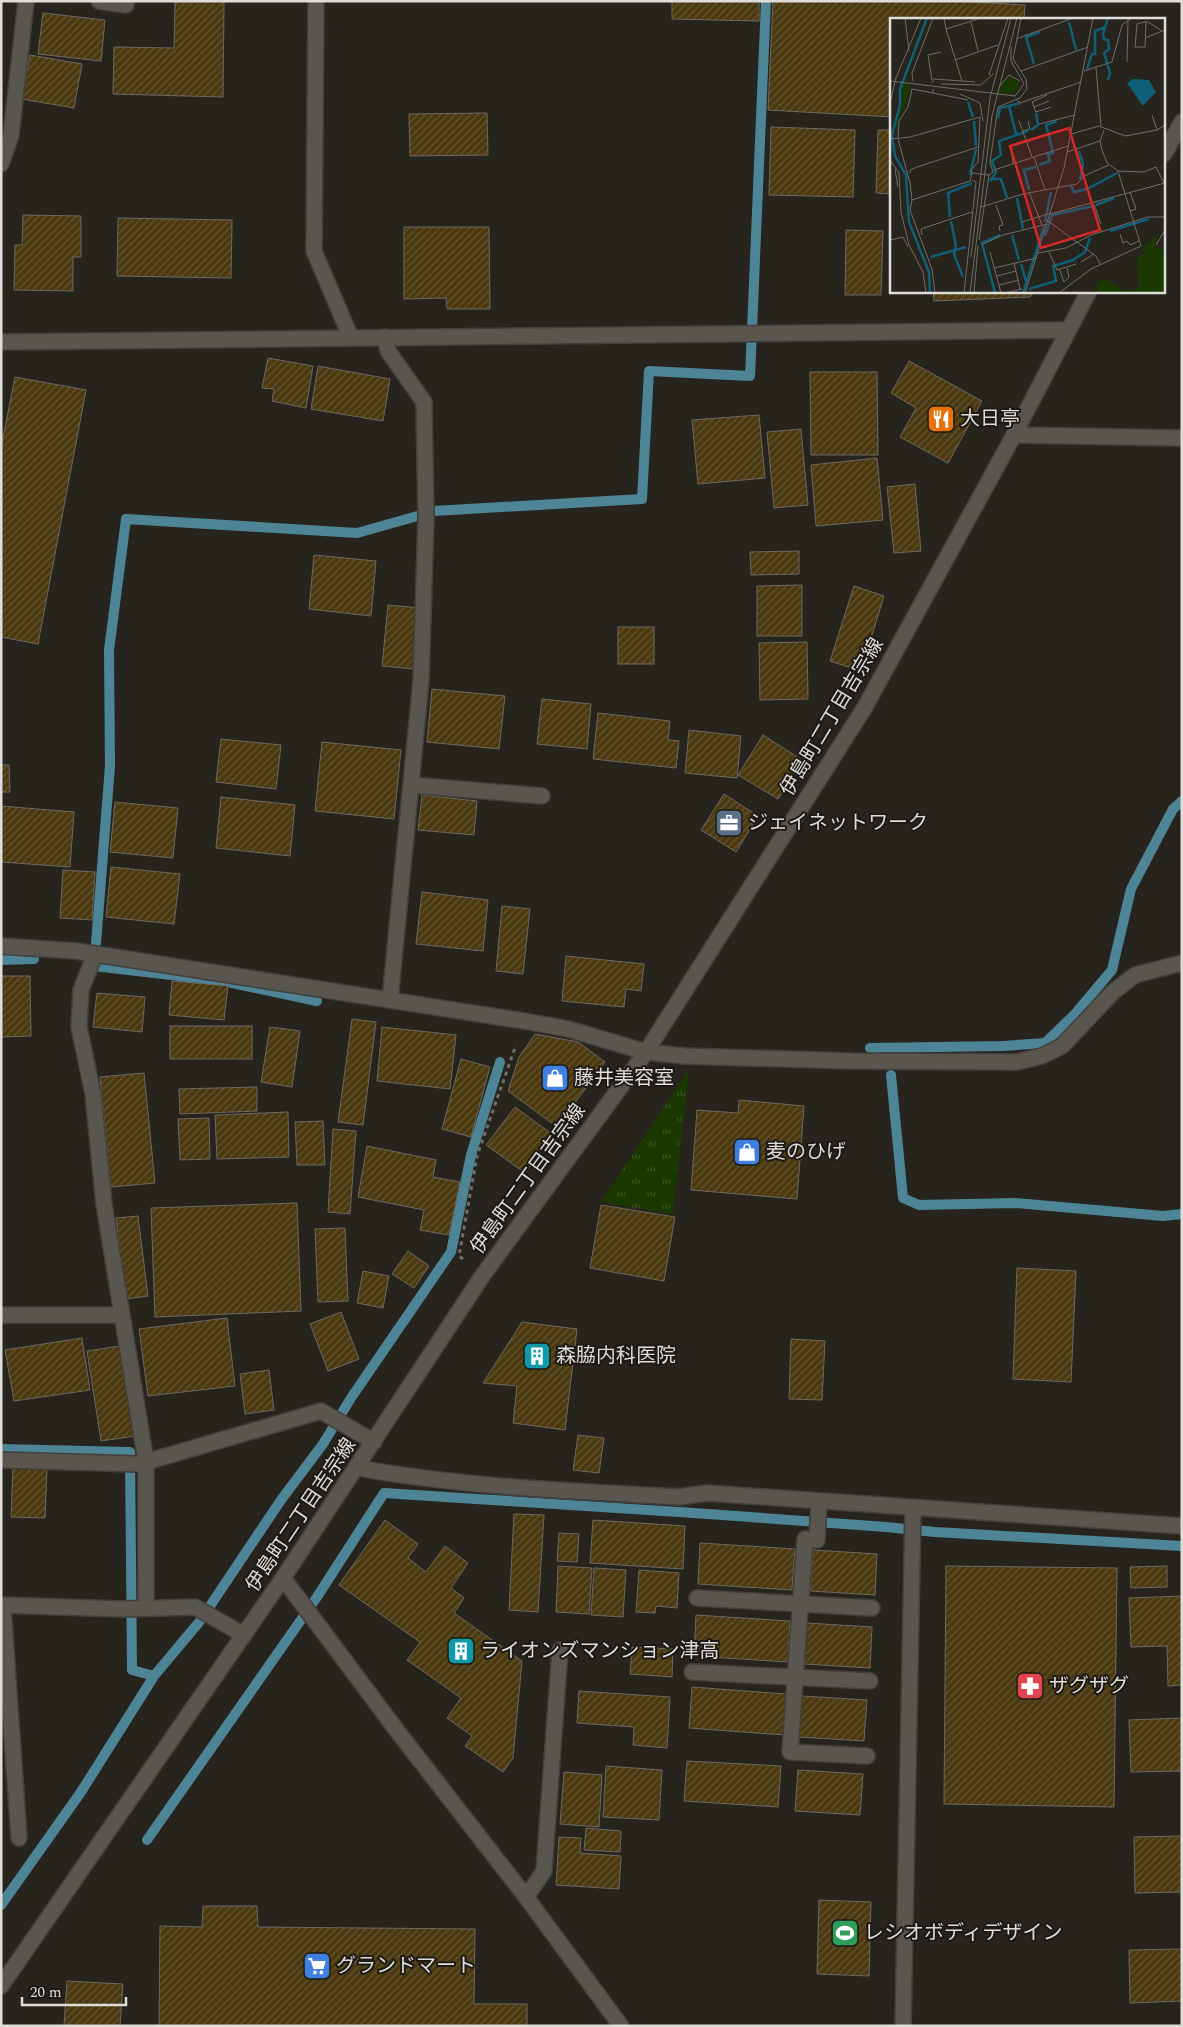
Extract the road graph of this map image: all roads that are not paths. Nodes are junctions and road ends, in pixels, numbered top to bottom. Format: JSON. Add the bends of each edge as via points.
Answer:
{"nodes":[{"id":1,"x":26,"y":1,"type":"edge"},
{"id":2,"x":99,"y":1,"type":"edge"},
{"id":3,"x":316,"y":1,"type":"edge"},
{"id":4,"x":126,"y":5,"type":"dead end"},
{"id":5,"x":1180,"y":128,"type":"edge"},
{"id":6,"x":1166,"y":151,"type":"edge"},
{"id":7,"x":1,"y":164,"type":"edge"},
{"id":8,"x":1088,"y":292,"type":"edge"},
{"id":9,"x":1068,"y":330,"type":"junction"},
{"id":10,"x":351,"y":338,"type":"junction"},
{"id":11,"x":385,"y":338,"type":"junction"},
{"id":12,"x":1,"y":342,"type":"edge"},
{"id":13,"x":1014,"y":435,"type":"junction"},
{"id":14,"x":1182,"y":438,"type":"edge"},
{"id":15,"x":411,"y":785,"type":"junction"},
{"id":16,"x":542,"y":796,"type":"dead end"},
{"id":17,"x":1,"y":946,"type":"edge"},
{"id":18,"x":95,"y":954,"type":"junction"},
{"id":19,"x":1182,"y":963,"type":"edge"},
{"id":20,"x":390,"y":1000,"type":"junction"},
{"id":21,"x":646,"y":1052,"type":"junction"},
{"id":22,"x":122,"y":1314,"type":"junction"},
{"id":23,"x":1,"y":1315,"type":"edge"},
{"id":24,"x":374,"y":1442,"type":"junction"},
{"id":25,"x":1,"y":1460,"type":"edge"},
{"id":26,"x":142,"y":1463,"type":"junction"},
{"id":27,"x":358,"y":1468,"type":"junction"},
{"id":28,"x":818,"y":1507,"type":"junction"},
{"id":29,"x":913,"y":1515,"type":"junction"},
{"id":30,"x":1182,"y":1526,"type":"edge"},
{"id":31,"x":283,"y":1578,"type":"junction"},
{"id":32,"x":697,"y":1598,"type":"dead end"},
{"id":33,"x":800,"y":1604,"type":"junction"},
{"id":34,"x":2,"y":1605,"type":"edge"},
{"id":35,"x":143,"y":1608,"type":"junction"},
{"id":36,"x":872,"y":1608,"type":"dead end"},
{"id":37,"x":244,"y":1635,"type":"junction"},
{"id":38,"x":560,"y":1650,"type":"dead end"},
{"id":39,"x":692,"y":1672,"type":"dead end"},
{"id":40,"x":795,"y":1677,"type":"junction"},
{"id":41,"x":870,"y":1681,"type":"dead end"},
{"id":42,"x":867,"y":1756,"type":"dead end"},
{"id":43,"x":19,"y":1838,"type":"dead end"},
{"id":44,"x":526,"y":1897,"type":"junction"},
{"id":45,"x":1,"y":1986,"type":"edge"},
{"id":46,"x":621,"y":2026,"type":"edge"},
{"id":47,"x":903,"y":2026,"type":"edge"}],
"edges":[{"from":1,"to":7,"type":"street","via":[[11,135]]},
{"from":2,"to":4,"type":"street"},
{"from":3,"to":10,"type":"street","via":[[314,251]]},
{"from":5,"to":6,"type":"street"},
{"from":8,"to":9,"type":"street","name":"伊島町二丁目吉宗線"},
{"from":9,"to":11,"type":"street"},
{"from":9,"to":13,"type":"street","name":"伊島町二丁目吉宗線"},
{"from":10,"to":11,"type":"street"},
{"from":10,"to":12,"type":"street"},
{"from":11,"to":15,"type":"street","via":[[388,350],[424,402],[426,518],[421,680]]},
{"from":13,"to":14,"type":"street"},
{"from":13,"to":21,"type":"street","name":"伊島町二丁目吉宗線","via":[[865,707]]},
{"from":15,"to":16,"type":"street"},
{"from":15,"to":20,"type":"street"},
{"from":17,"to":18,"type":"street"},
{"from":18,"to":20,"type":"street"},
{"from":18,"to":22,"type":"street","via":[[81,990],[80,1028],[93,1094],[104,1204]]},
{"from":19,"to":21,"type":"street","via":[[1135,975],[1113,992],[1062,1046],[1042,1056],[1017,1062],[841,1061]]},
{"from":20,"to":21,"type":"street","via":[[568,1028]]},
{"from":21,"to":24,"type":"street","name":"伊島町二丁目吉宗線","via":[[483,1275]]},
{"from":22,"to":23,"type":"street"},
{"from":22,"to":26,"type":"street"},
{"from":24,"to":26,"type":"street","via":[[322,1411]]},
{"from":24,"to":27,"type":"street","name":"伊島町二丁目吉宗線"},
{"from":25,"to":26,"type":"street"},
{"from":26,"to":35,"type":"street"},
{"from":27,"to":28,"type":"street","via":[[492,1486],[678,1497],[707,1493]]},
{"from":27,"to":31,"type":"street","name":"伊島町二丁目吉宗線"},
{"from":28,"to":29,"type":"street"},
{"from":28,"to":33,"type":"street","via":[[817,1540],[805,1539]]},
{"from":29,"to":30,"type":"street"},
{"from":29,"to":47,"type":"street"},
{"from":31,"to":37,"type":"street","name":"伊島町二丁目吉宗線"},
{"from":31,"to":44,"type":"street"},
{"from":32,"to":33,"type":"street"},
{"from":33,"to":36,"type":"street"},
{"from":33,"to":40,"type":"street"},
{"from":34,"to":35,"type":"street"},
{"from":34,"to":43,"type":"street"},
{"from":35,"to":37,"type":"street","via":[[195,1607]]},
{"from":37,"to":45,"type":"street","name":"伊島町二丁目吉宗線"},
{"from":38,"to":44,"type":"street","via":[[544,1871]]},
{"from":39,"to":40,"type":"street"},
{"from":40,"to":41,"type":"street"},
{"from":40,"to":42,"type":"street","via":[[790,1752]]},
{"from":44,"to":46,"type":"street"}]}
